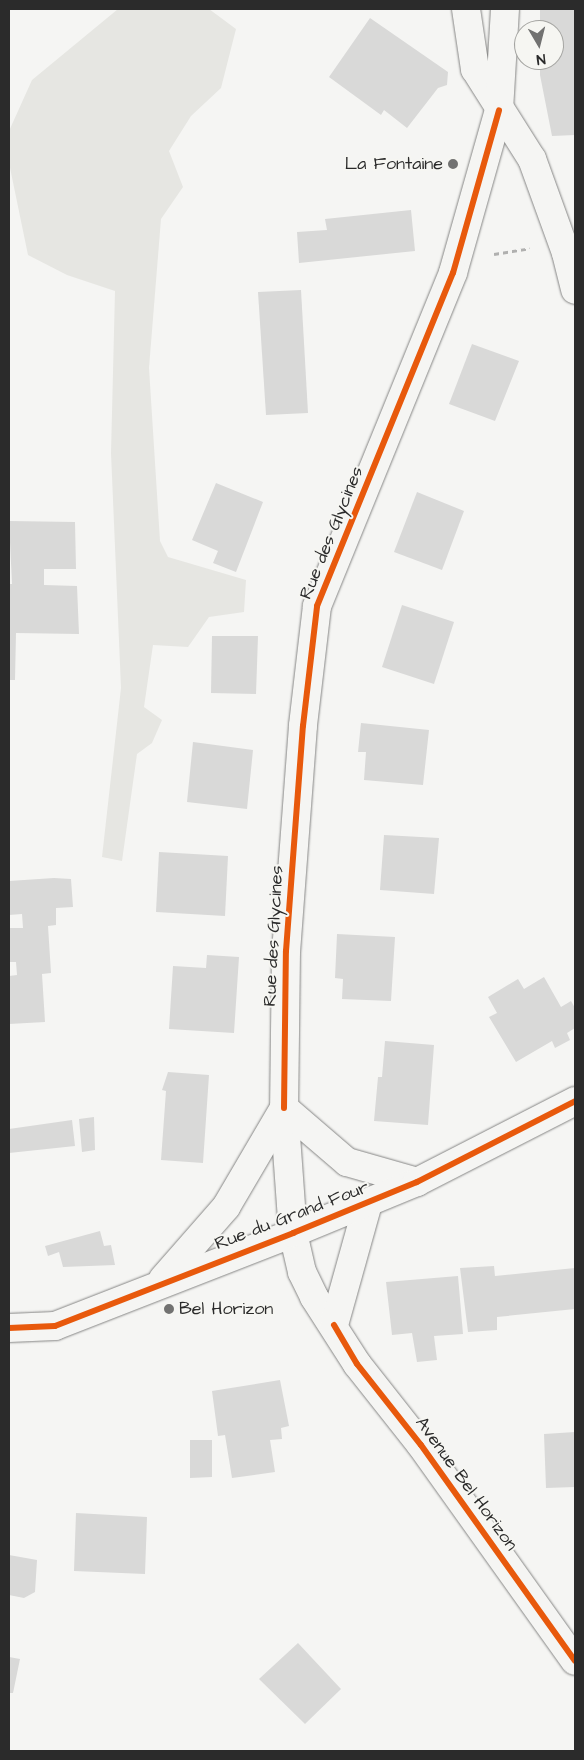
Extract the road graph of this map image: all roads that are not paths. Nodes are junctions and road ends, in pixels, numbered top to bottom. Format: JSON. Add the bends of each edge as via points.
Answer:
{"nodes":[{"id":1,"x":466,"y":9,"type":"edge"},
{"id":2,"x":506,"y":9,"type":"edge"},
{"id":3,"x":499,"y":110,"type":"junction"},
{"id":4,"x":575,"y":290,"type":"edge"},
{"id":5,"x":575,"y":1101,"type":"edge"},
{"id":6,"x":284,"y":1108,"type":"junction"},
{"id":7,"x":417,"y":1182,"type":"junction"},
{"id":8,"x":368,"y":1202,"type":"junction"},
{"id":9,"x":294,"y":1232,"type":"junction"},
{"id":10,"x":159,"y":1283,"type":"junction"},
{"id":11,"x":334,"y":1325,"type":"junction"},
{"id":12,"x":9,"y":1328,"type":"edge"},
{"id":13,"x":575,"y":1661,"type":"edge"}],
"edges":[{"from":1,"to":3,"type":"street","via":[[475,69]]},
{"from":2,"to":3,"type":"street","name":"Rue des Glycines"},
{"from":3,"to":4,"type":"street","via":[[532,159],[562,242]]},
{"from":3,"to":6,"type":"street","name":"Rue des Glycines","via":[[457,260],[317,606],[303,726],[286,950]]},
{"from":5,"to":7,"type":"street","name":"Rue du Grand Four"},
{"from":6,"to":7,"type":"street","via":[[347,1162]]},
{"from":6,"to":9,"type":"street","name":"Rue des Glycines"},
{"from":6,"to":10,"type":"street","via":[[226,1207]]},
{"from":7,"to":8,"type":"street","name":"Rue du Grand Four"},
{"from":8,"to":9,"type":"street","name":"Rue du Grand Four"},
{"from":8,"to":11,"type":"street"},
{"from":9,"to":10,"type":"street","name":"Rue du Grand Four"},
{"from":9,"to":11,"type":"street","name":"Avenue Bel Horizon","via":[[302,1272]]},
{"from":10,"to":12,"type":"street","name":"Rue du Grand Four","via":[[54,1326]]},
{"from":11,"to":13,"type":"street","name":"Avenue Bel Horizon","via":[[357,1364],[420,1445]]}]}
